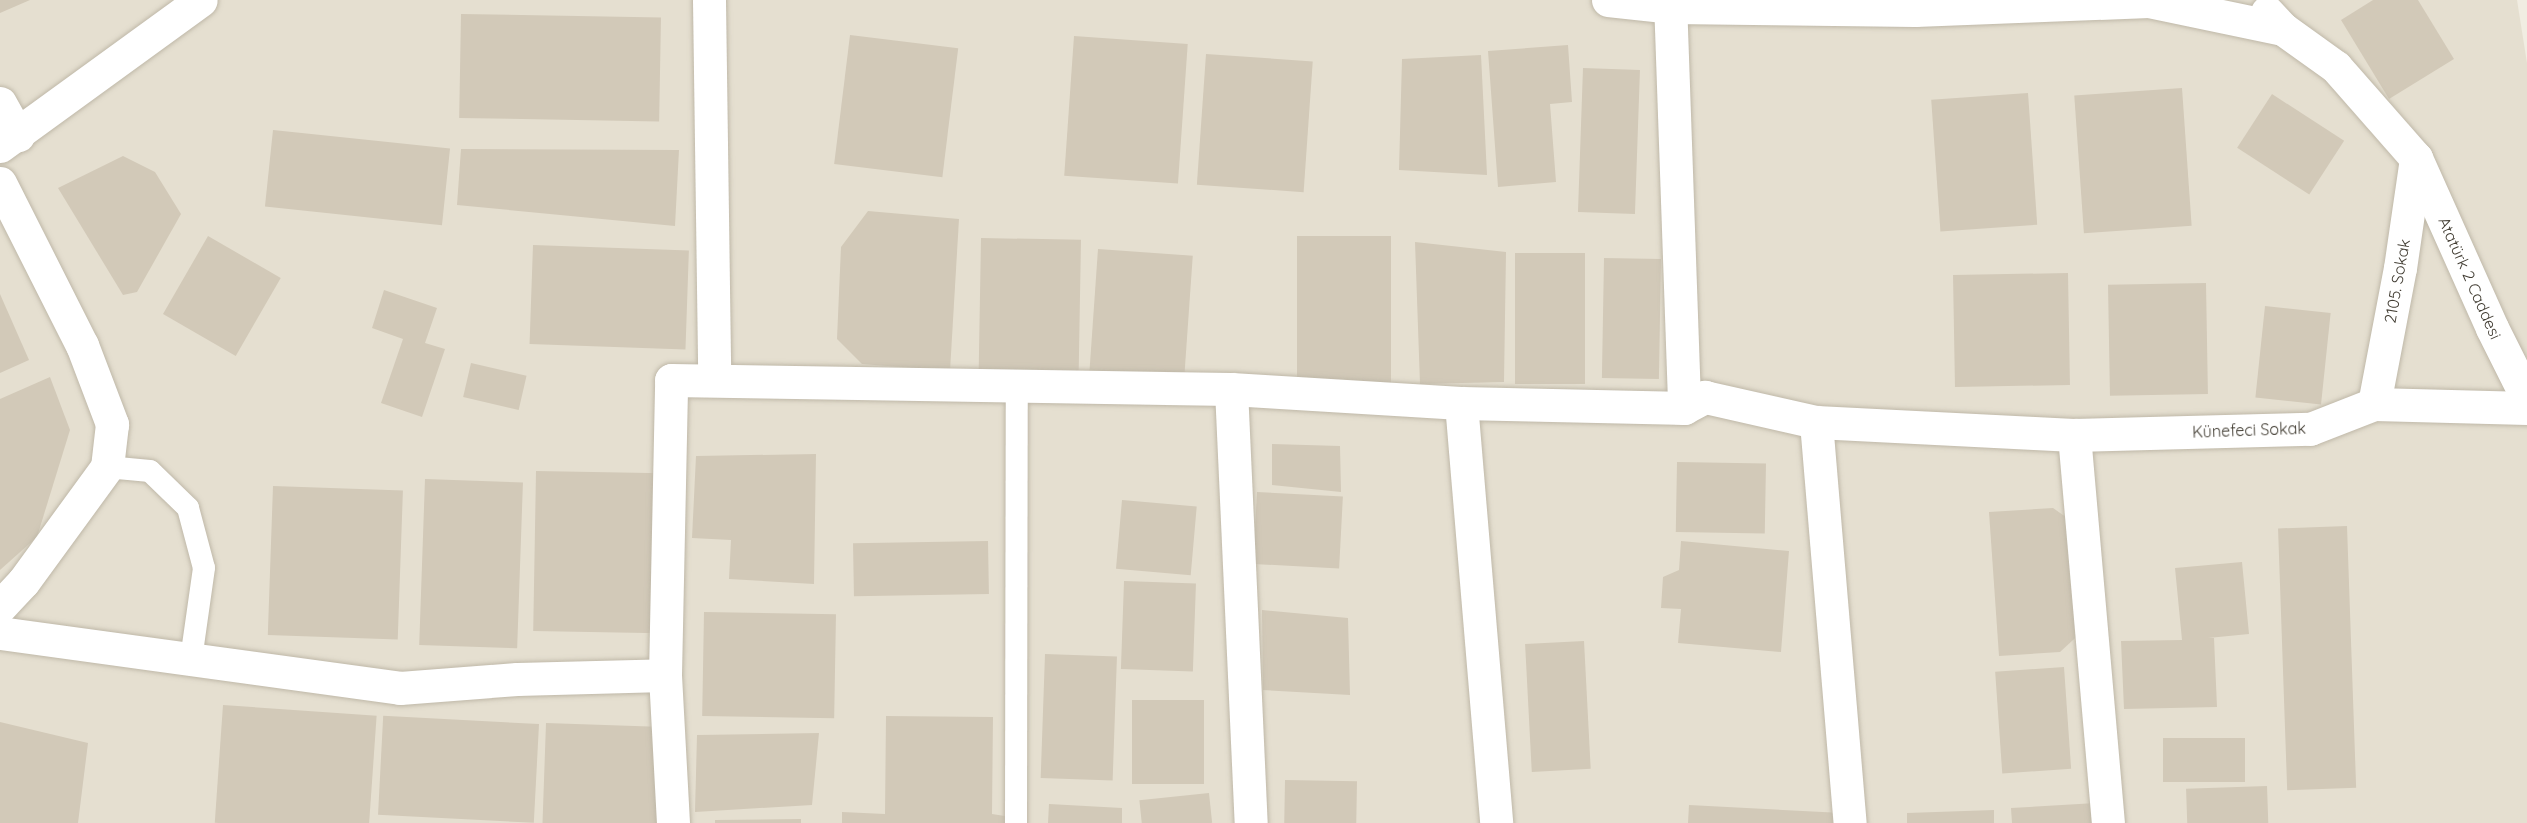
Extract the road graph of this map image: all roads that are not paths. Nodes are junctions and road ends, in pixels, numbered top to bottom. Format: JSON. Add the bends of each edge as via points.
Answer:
{"nodes":[{"id":1,"x":201,"y":0,"type":"edge"},
{"id":2,"x":709,"y":0,"type":"edge"},
{"id":3,"x":1608,"y":0,"type":"edge"},
{"id":4,"x":2256,"y":0,"type":"edge"},
{"id":5,"x":1670,"y":4,"type":"edge"},
{"id":6,"x":1915,"y":5,"type":"edge"},
{"id":7,"x":2283,"y":29,"type":"junction"},
{"id":8,"x":0,"y":103,"type":"edge"},
{"id":9,"x":9,"y":141,"type":"edge"},
{"id":10,"x":2416,"y":158,"type":"junction"},
{"id":11,"x":0,"y":183,"type":"edge"},
{"id":12,"x":714,"y":380,"type":"junction"},
{"id":13,"x":1017,"y":386,"type":"junction"},
{"id":14,"x":1231,"y":389,"type":"junction"},
{"id":15,"x":2527,"y":398,"type":"edge"},
{"id":16,"x":1461,"y":403,"type":"junction"},
{"id":17,"x":2374,"y":404,"type":"junction"},
{"id":18,"x":1684,"y":408,"type":"junction"},
{"id":19,"x":2527,"y":408,"type":"edge"},
{"id":20,"x":1816,"y":422,"type":"junction"},
{"id":21,"x":2074,"y":435,"type":"junction"},
{"id":22,"x":107,"y":467,"type":"junction"},
{"id":23,"x":0,"y":607,"type":"edge"},
{"id":24,"x":0,"y":633,"type":"edge"},
{"id":25,"x":191,"y":659,"type":"junction"},
{"id":26,"x":665,"y":675,"type":"junction"},
{"id":27,"x":673,"y":823,"type":"edge"},
{"id":28,"x":1017,"y":823,"type":"edge"},
{"id":29,"x":1251,"y":823,"type":"edge"},
{"id":30,"x":1496,"y":823,"type":"edge"},
{"id":31,"x":1850,"y":823,"type":"edge"},
{"id":32,"x":2108,"y":823,"type":"edge"}],
"edges":[{"from":1,"to":9,"type":"street"},
{"from":2,"to":12,"type":"street"},
{"from":3,"to":5,"type":"street"},
{"from":4,"to":7,"type":"street"},
{"from":5,"to":6,"type":"street"},
{"from":5,"to":18,"type":"street"},
{"from":6,"to":7,"type":"street","via":[[2149,1]]},
{"from":7,"to":10,"type":"street","name":"Atatürk 2 Caddesi","via":[[2336,67]]},
{"from":8,"to":9,"type":"street"},
{"from":10,"to":15,"type":"street","name":"Atatürk 2 Caddesi"},
{"from":10,"to":17,"type":"street","name":"2105. Sokak"},
{"from":11,"to":22,"type":"street","via":[[82,345],[112,424]]},
{"from":12,"to":13,"type":"street"},
{"from":12,"to":26,"type":"street","via":[[671,380]]},
{"from":13,"to":14,"type":"street"},
{"from":13,"to":28,"type":"lane"},
{"from":14,"to":16,"type":"street"},
{"from":14,"to":29,"type":"street"},
{"from":16,"to":18,"type":"street"},
{"from":16,"to":30,"type":"street"},
{"from":17,"to":19,"type":"street","name":"Künefeci Sokak"},
{"from":17,"to":21,"type":"street","name":"Künefeci Sokak","via":[[2310,429]]},
{"from":18,"to":20,"type":"street","name":"Künefeci Sokak","via":[[1705,396]]},
{"from":20,"to":21,"type":"street","name":"Künefeci Sokak"},
{"from":20,"to":31,"type":"street"},
{"from":21,"to":32,"type":"street"},
{"from":22,"to":23,"type":"street","via":[[23,582]]},
{"from":22,"to":25,"type":"lane","via":[[150,471],[188,508],[204,568]]},
{"from":24,"to":25,"type":"street"},
{"from":25,"to":26,"type":"street","via":[[400,688],[517,679]]},
{"from":26,"to":27,"type":"street"}]}
